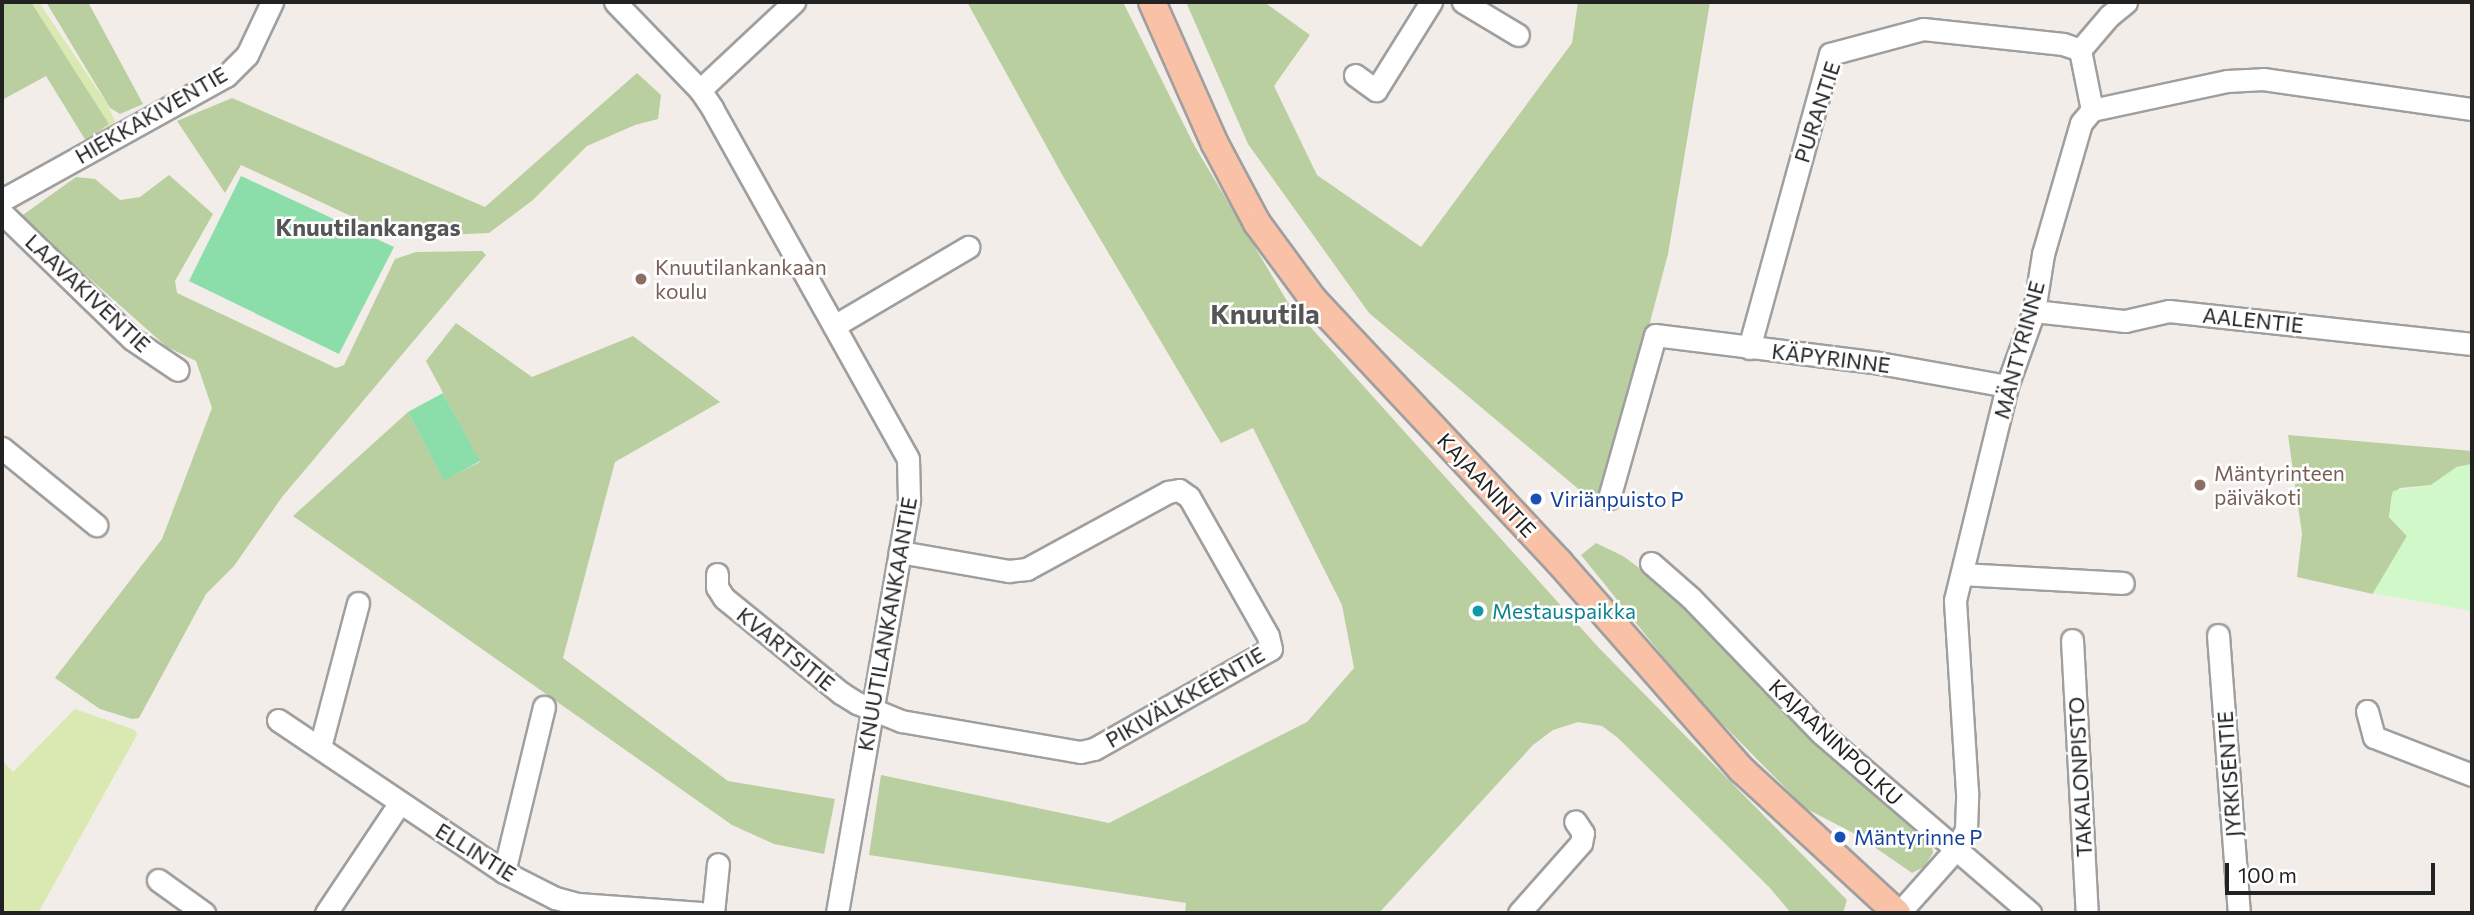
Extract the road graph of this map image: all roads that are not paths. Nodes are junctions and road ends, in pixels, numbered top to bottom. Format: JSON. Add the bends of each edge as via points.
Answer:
{"nodes":[{"id":1,"x":272,"y":2,"type":"edge"},
{"id":2,"x":615,"y":2,"type":"edge"},
{"id":3,"x":794,"y":2,"type":"edge"},
{"id":4,"x":1152,"y":2,"type":"edge"},
{"id":5,"x":1431,"y":2,"type":"edge"},
{"id":6,"x":1463,"y":2,"type":"edge"},
{"id":7,"x":2126,"y":2,"type":"edge"},
{"id":8,"x":1518,"y":35,"type":"dead end"},
{"id":9,"x":2080,"y":50,"type":"junction"},
{"id":10,"x":1355,"y":75,"type":"dead end"},
{"id":11,"x":700,"y":90,"type":"junction"},
{"id":12,"x":2472,"y":109,"type":"edge"},
{"id":13,"x":2092,"y":110,"type":"junction"},
{"id":14,"x":2,"y":200,"type":"edge"},
{"id":15,"x":2,"y":213,"type":"edge"},
{"id":16,"x":968,"y":247,"type":"dead end"},
{"id":17,"x":2034,"y":311,"type":"junction"},
{"id":18,"x":834,"y":326,"type":"junction"},
{"id":19,"x":2472,"y":345,"type":"edge"},
{"id":20,"x":1749,"y":348,"type":"junction"},
{"id":21,"x":178,"y":370,"type":"dead end"},
{"id":22,"x":2007,"y":386,"type":"junction"},
{"id":23,"x":2,"y":448,"type":"edge"},
{"id":24,"x":1609,"y":498,"type":"dead end"},
{"id":25,"x":96,"y":525,"type":"dead end"},
{"id":26,"x":900,"y":552,"type":"junction"},
{"id":27,"x":1651,"y":563,"type":"dead end"},
{"id":28,"x":717,"y":574,"type":"dead end"},
{"id":29,"x":1962,"y":574,"type":"junction"},
{"id":30,"x":2123,"y":583,"type":"dead end"},
{"id":31,"x":358,"y":603,"type":"dead end"},
{"id":32,"x":2218,"y":635,"type":"dead end"},
{"id":33,"x":2072,"y":640,"type":"dead end"},
{"id":34,"x":544,"y":707,"type":"dead end"},
{"id":35,"x":872,"y":709,"type":"junction"},
{"id":36,"x":2367,"y":711,"type":"dead end"},
{"id":37,"x":278,"y":720,"type":"dead end"},
{"id":38,"x":320,"y":747,"type":"junction"},
{"id":39,"x":2472,"y":775,"type":"edge"},
{"id":40,"x":400,"y":804,"type":"junction"},
{"id":41,"x":1575,"y":821,"type":"dead end"},
{"id":42,"x":1956,"y":849,"type":"junction"},
{"id":43,"x":718,"y":863,"type":"dead end"},
{"id":44,"x":504,"y":872,"type":"junction"},
{"id":45,"x":158,"y":880,"type":"dead end"},
{"id":46,"x":204,"y":913,"type":"edge"},
{"id":47,"x":326,"y":913,"type":"edge"},
{"id":48,"x":701,"y":913,"type":"edge"},
{"id":49,"x":713,"y":913,"type":"edge"},
{"id":50,"x":837,"y":913,"type":"edge"},
{"id":51,"x":1519,"y":913,"type":"edge"},
{"id":52,"x":1898,"y":913,"type":"edge"},
{"id":53,"x":2030,"y":913,"type":"edge"},
{"id":54,"x":2087,"y":913,"type":"edge"},
{"id":55,"x":2239,"y":913,"type":"edge"}],
"edges":[{"from":1,"to":14,"type":"street","name":"HIEKKAKIVENTIE","via":[[247,55],[226,76]]},
{"from":2,"to":11,"type":"street","name":"KNUUTILANKANKAANTIE"},
{"from":3,"to":11,"type":"street"},
{"from":4,"to":52,"type":"main road","name":"KAJAANINTIE","via":[[1215,144],[1257,223],[1312,298],[1559,562],[1742,770]]},
{"from":5,"to":10,"type":"street","via":[[1376,90]]},
{"from":6,"to":8,"type":"street"},
{"from":7,"to":9,"type":"street"},
{"from":9,"to":13,"type":"street"},
{"from":9,"to":20,"type":"street","name":"PURANTIE","via":[[2063,44],[1923,29],[1830,54]]},
{"from":11,"to":18,"type":"street","name":"KNUUTILANKANKAANTIE"},
{"from":12,"to":13,"type":"street","via":[[2263,79],[2227,81]]},
{"from":13,"to":17,"type":"street","name":"MÄNTYRINNE","via":[[2081,123],[2073,149],[2043,254]]},
{"from":15,"to":21,"type":"street","name":"LAAVAKIVENTIE","via":[[132,339]]},
{"from":16,"to":18,"type":"street"},
{"from":17,"to":19,"type":"street","name":"AALENTIE","via":[[2125,321],[2169,311]]},
{"from":17,"to":22,"type":"street","name":"MÄNTYRINNE"},
{"from":18,"to":26,"type":"street","name":"KNUUTILANKANKAANTIE","via":[[908,459],[909,500]]},
{"from":20,"to":22,"type":"street","name":"KÄPYRINNE","via":[[1879,363]]},
{"from":20,"to":24,"type":"street","name":"KÄPYRINNE","via":[[1655,335]]},
{"from":22,"to":29,"type":"street","name":"MÄNTYRINNE"},
{"from":23,"to":25,"type":"street"},
{"from":26,"to":35,"type":"street","name":"KNUUTILANKANKAANTIE"},
{"from":26,"to":35,"type":"street","name":"PIKIVÄLKKEENTIE","via":[[1009,571],[1027,569],[1168,492],[1180,490],[1189,497],[1268,636],[1271,649],[1094,749],[1080,752],[901,722]]},
{"from":27,"to":42,"type":"street","name":"KAJAANINPOLKU","via":[[1821,733]]},
{"from":28,"to":35,"type":"street","name":"KVARTSITIE","via":[[717,587],[724,598],[841,693]]},
{"from":29,"to":30,"type":"street"},
{"from":29,"to":42,"type":"street","name":"MÄNTYRINNE","via":[[1955,600],[1967,792],[1966,830]]},
{"from":31,"to":38,"type":"street"},
{"from":32,"to":55,"type":"street","name":"JYRKISENTIE"},
{"from":33,"to":54,"type":"street","name":"TAKALONPISTO"},
{"from":34,"to":44,"type":"street"},
{"from":35,"to":50,"type":"street","name":"KNUUTILANKANKAANTIE"},
{"from":36,"to":39,"type":"street","via":[[2374,737]]},
{"from":37,"to":38,"type":"street","name":"ELLINTIE"},
{"from":38,"to":40,"type":"street","name":"ELLINTIE"},
{"from":40,"to":44,"type":"street","name":"ELLINTIE"},
{"from":40,"to":47,"type":"street"},
{"from":41,"to":51,"type":"street","via":[[1583,833],[1581,843]]},
{"from":42,"to":52,"type":"street","name":"MÄNTYRINNE"},
{"from":42,"to":53,"type":"street","name":"KAJAANINPOLKU"},
{"from":43,"to":49,"type":"street"},
{"from":44,"to":48,"type":"street","name":"ELLINTIE","via":[[555,898],[578,904]]},
{"from":45,"to":46,"type":"street"}]}
